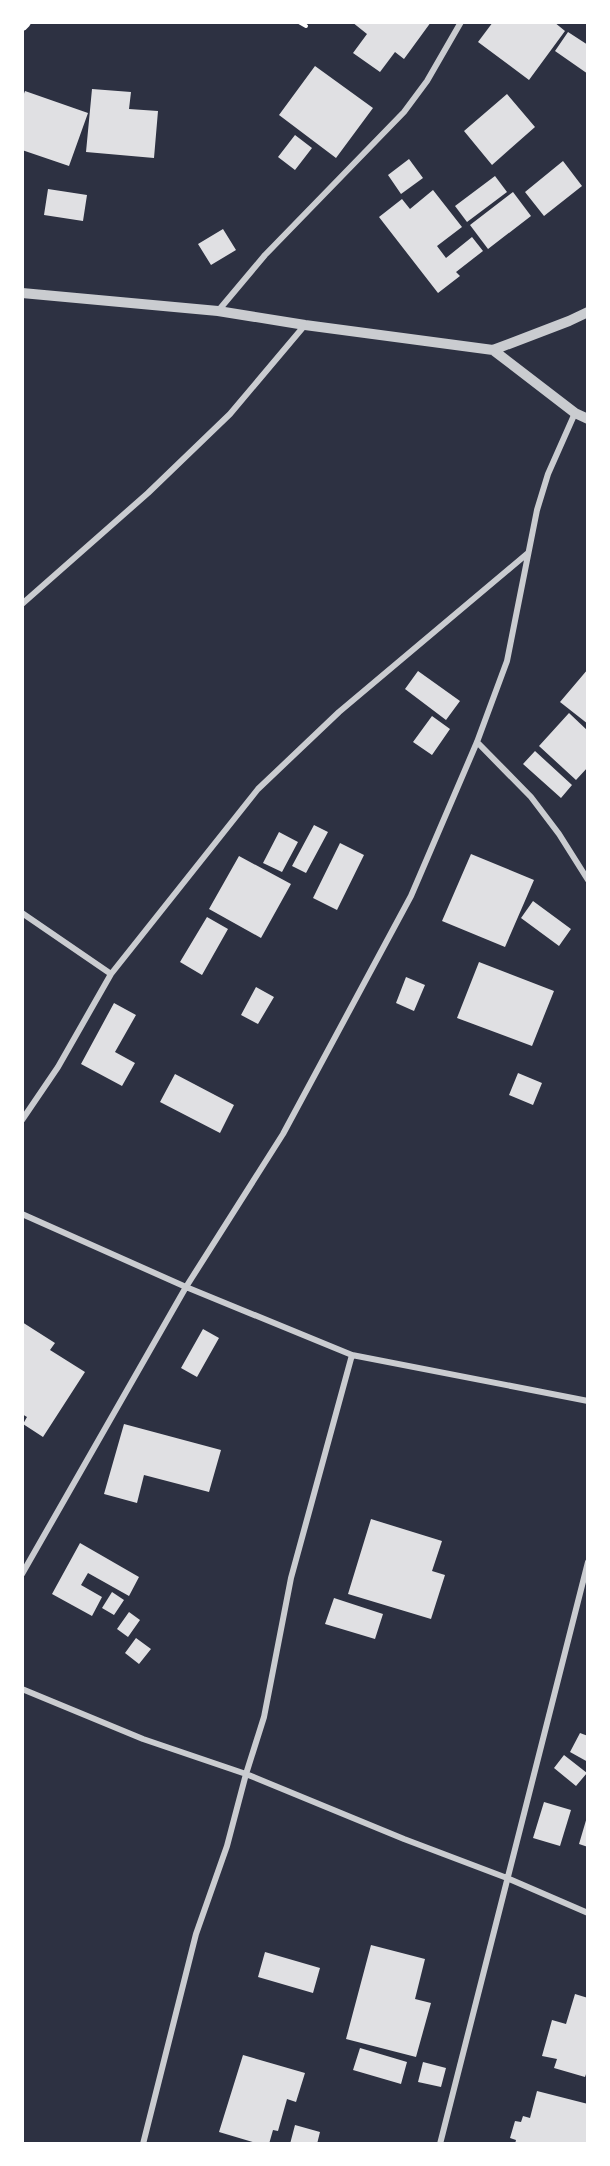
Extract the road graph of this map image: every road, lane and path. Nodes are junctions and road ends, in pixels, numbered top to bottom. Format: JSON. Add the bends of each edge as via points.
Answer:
{"nodes":[{"id":1,"x":300,"y":22,"type":"edge"},
{"id":2,"x":461,"y":22,"type":"edge"},
{"id":3,"x":306,"y":26,"type":"dead end"},
{"id":4,"x":22,"y":293,"type":"edge"},
{"id":5,"x":218,"y":310,"type":"junction"},
{"id":6,"x":588,"y":312,"type":"edge"},
{"id":7,"x":305,"y":325,"type":"junction"},
{"id":8,"x":493,"y":350,"type":"junction"},
{"id":9,"x":575,"y":413,"type":"junction"},
{"id":10,"x":588,"y":419,"type":"edge"},
{"id":11,"x":529,"y":553,"type":"junction"},
{"id":12,"x":22,"y":604,"type":"edge"},
{"id":13,"x":477,"y":742,"type":"junction"},
{"id":14,"x":588,"y":880,"type":"edge"},
{"id":15,"x":22,"y":913,"type":"edge"},
{"id":16,"x":111,"y":974,"type":"junction"},
{"id":17,"x":22,"y":1120,"type":"edge"},
{"id":18,"x":22,"y":1214,"type":"edge"},
{"id":19,"x":186,"y":1287,"type":"junction"},
{"id":20,"x":352,"y":1355,"type":"junction"},
{"id":21,"x":588,"y":1401,"type":"edge"},
{"id":22,"x":588,"y":1562,"type":"edge"},
{"id":23,"x":22,"y":1575,"type":"edge"},
{"id":24,"x":22,"y":1689,"type":"edge"},
{"id":25,"x":246,"y":1774,"type":"junction"},
{"id":26,"x":507,"y":1878,"type":"junction"},
{"id":27,"x":588,"y":1913,"type":"edge"},
{"id":28,"x":143,"y":2144,"type":"edge"},
{"id":29,"x":440,"y":2144,"type":"edge"}],
"edges":[{"from":1,"to":3,"type":"path"},
{"from":2,"to":5,"type":"street","via":[[404,112],[265,255]]},
{"from":4,"to":5,"type":"street"},
{"from":5,"to":7,"type":"street"},
{"from":6,"to":8,"type":"street"},
{"from":7,"to":8,"type":"street"},
{"from":7,"to":12,"type":"street","via":[[230,414],[148,493]]},
{"from":8,"to":9,"type":"street"},
{"from":9,"to":10,"type":"street"},
{"from":9,"to":11,"type":"street","via":[[548,474]]},
{"from":11,"to":13,"type":"street","via":[[507,661]]},
{"from":11,"to":16,"type":"street","via":[[339,712],[258,789]]},
{"from":13,"to":14,"type":"street","via":[[531,797]]},
{"from":13,"to":19,"type":"street","via":[[411,896],[283,1134]]},
{"from":15,"to":16,"type":"street"},
{"from":16,"to":17,"type":"street","via":[[58,1067]]},
{"from":18,"to":19,"type":"street"},
{"from":19,"to":20,"type":"street"},
{"from":19,"to":23,"type":"street"},
{"from":20,"to":21,"type":"street"},
{"from":20,"to":25,"type":"street","via":[[291,1578],[264,1717]]},
{"from":22,"to":26,"type":"street"},
{"from":24,"to":25,"type":"street","via":[[143,1739]]},
{"from":25,"to":26,"type":"street"},
{"from":25,"to":28,"type":"street","via":[[227,1846],[196,1934]]},
{"from":26,"to":27,"type":"street"},
{"from":26,"to":29,"type":"street"}]}
